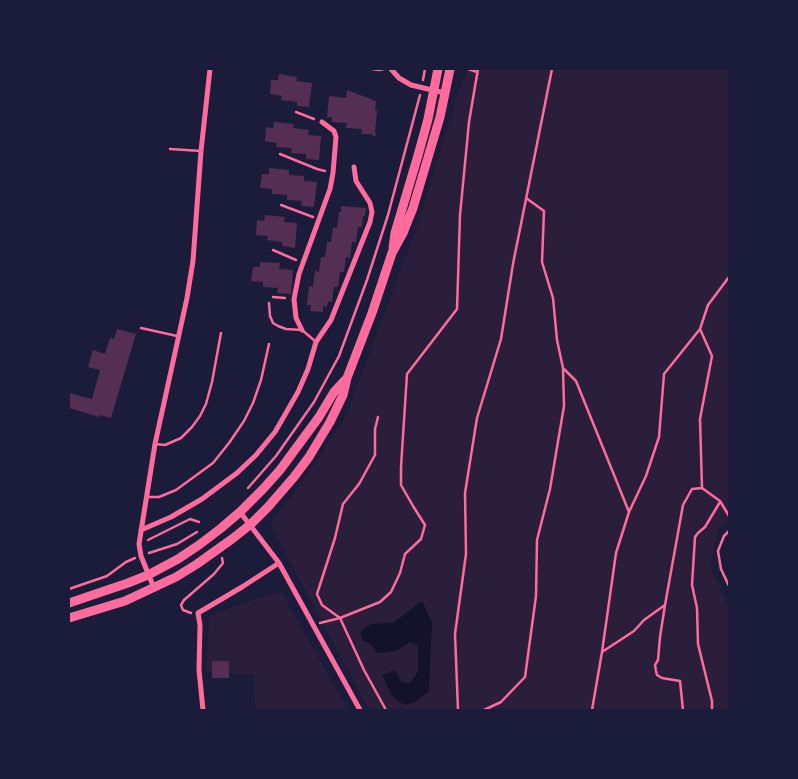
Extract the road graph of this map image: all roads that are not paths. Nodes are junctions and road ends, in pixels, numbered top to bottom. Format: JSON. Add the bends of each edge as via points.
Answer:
{"nodes":[{"id":1,"x":210,"y":69,"type":"edge"},
{"id":2,"x":372,"y":69,"type":"edge"},
{"id":3,"x":384,"y":69,"type":"edge"},
{"id":4,"x":392,"y":69,"type":"edge"},
{"id":5,"x":438,"y":69,"type":"edge"},
{"id":6,"x":450,"y":69,"type":"edge"},
{"id":7,"x":433,"y":90,"type":"junction"},
{"id":8,"x":445,"y":93,"type":"junction"},
{"id":9,"x":322,"y":122,"type":"road end"},
{"id":10,"x":170,"y":149,"type":"dead end"},
{"id":11,"x":201,"y":151,"type":"junction"},
{"id":12,"x":354,"y":168,"type":"dead end"},
{"id":13,"x":392,"y":253,"type":"junction"},
{"id":14,"x":269,"y":303,"type":"dead end"},
{"id":15,"x":141,"y":328,"type":"dead end"},
{"id":16,"x":302,"y":330,"type":"junction"},
{"id":17,"x":221,"y":333,"type":"dead end"},
{"id":18,"x":179,"y":336,"type":"junction"},
{"id":19,"x":316,"y":342,"type":"junction"},
{"id":20,"x":269,"y":344,"type":"dead end"},
{"id":21,"x":347,"y":378,"type":"junction"},
{"id":22,"x":155,"y":444,"type":"junction"},
{"id":23,"x":146,"y":497,"type":"junction"},
{"id":24,"x":240,"y":512,"type":"junction"},
{"id":25,"x":250,"y":524,"type":"junction"},
{"id":26,"x":141,"y":530,"type":"junction"},
{"id":27,"x":279,"y":563,"type":"junction"},
{"id":28,"x":148,"y":575,"type":"junction"},
{"id":29,"x":154,"y":588,"type":"junction"},
{"id":30,"x":69,"y":603,"type":"edge"},
{"id":31,"x":69,"y":618,"type":"edge"},
{"id":32,"x":203,"y":710,"type":"edge"},
{"id":33,"x":360,"y":710,"type":"edge"}],
"edges":[{"from":1,"to":11,"type":"street"},
{"from":2,"to":3,"type":"lane"},
{"from":4,"to":7,"type":"street","via":[[404,82]]},
{"from":5,"to":7,"type":"main road"},
{"from":6,"to":8,"type":"main road"},
{"from":7,"to":8,"type":"street"},
{"from":7,"to":13,"type":"main road"},
{"from":8,"to":13,"type":"main road","via":[[419,189]]},
{"from":9,"to":16,"type":"street","via":[[334,131],[336,137],[333,173],[299,274],[294,299],[296,318]]},
{"from":10,"to":11,"type":"lane"},
{"from":11,"to":18,"type":"street","via":[[193,261]]},
{"from":12,"to":19,"type":"street","via":[[356,181],[370,203],[370,222],[331,320]]},
{"from":13,"to":21,"type":"main road"},
{"from":14,"to":16,"type":"lane","via":[[272,323],[286,329]]},
{"from":15,"to":18,"type":"lane"},
{"from":16,"to":19,"type":"lane"},
{"from":17,"to":22,"type":"lane","via":[[210,389],[200,416],[181,438],[165,445]]},
{"from":18,"to":22,"type":"street"},
{"from":19,"to":26,"type":"street","via":[[298,392],[275,432],[256,455],[202,499]]},
{"from":20,"to":23,"type":"lane","via":[[253,402],[224,450],[213,463],[176,490],[159,497]]},
{"from":21,"to":24,"type":"main road","via":[[280,470]]},
{"from":21,"to":25,"type":"main road","via":[[343,395],[309,457],[281,493]]},
{"from":22,"to":23,"type":"street"},
{"from":23,"to":26,"type":"street"},
{"from":24,"to":25,"type":"street"},
{"from":24,"to":28,"type":"main road","via":[[200,545]]},
{"from":25,"to":27,"type":"street"},
{"from":25,"to":29,"type":"main road","via":[[197,564]]},
{"from":26,"to":28,"type":"street","via":[[139,544]]},
{"from":27,"to":32,"type":"street","via":[[198,613]]},
{"from":27,"to":33,"type":"street"},
{"from":28,"to":29,"type":"street"},
{"from":28,"to":30,"type":"main road"},
{"from":29,"to":31,"type":"main road","via":[[125,601]]}]}
